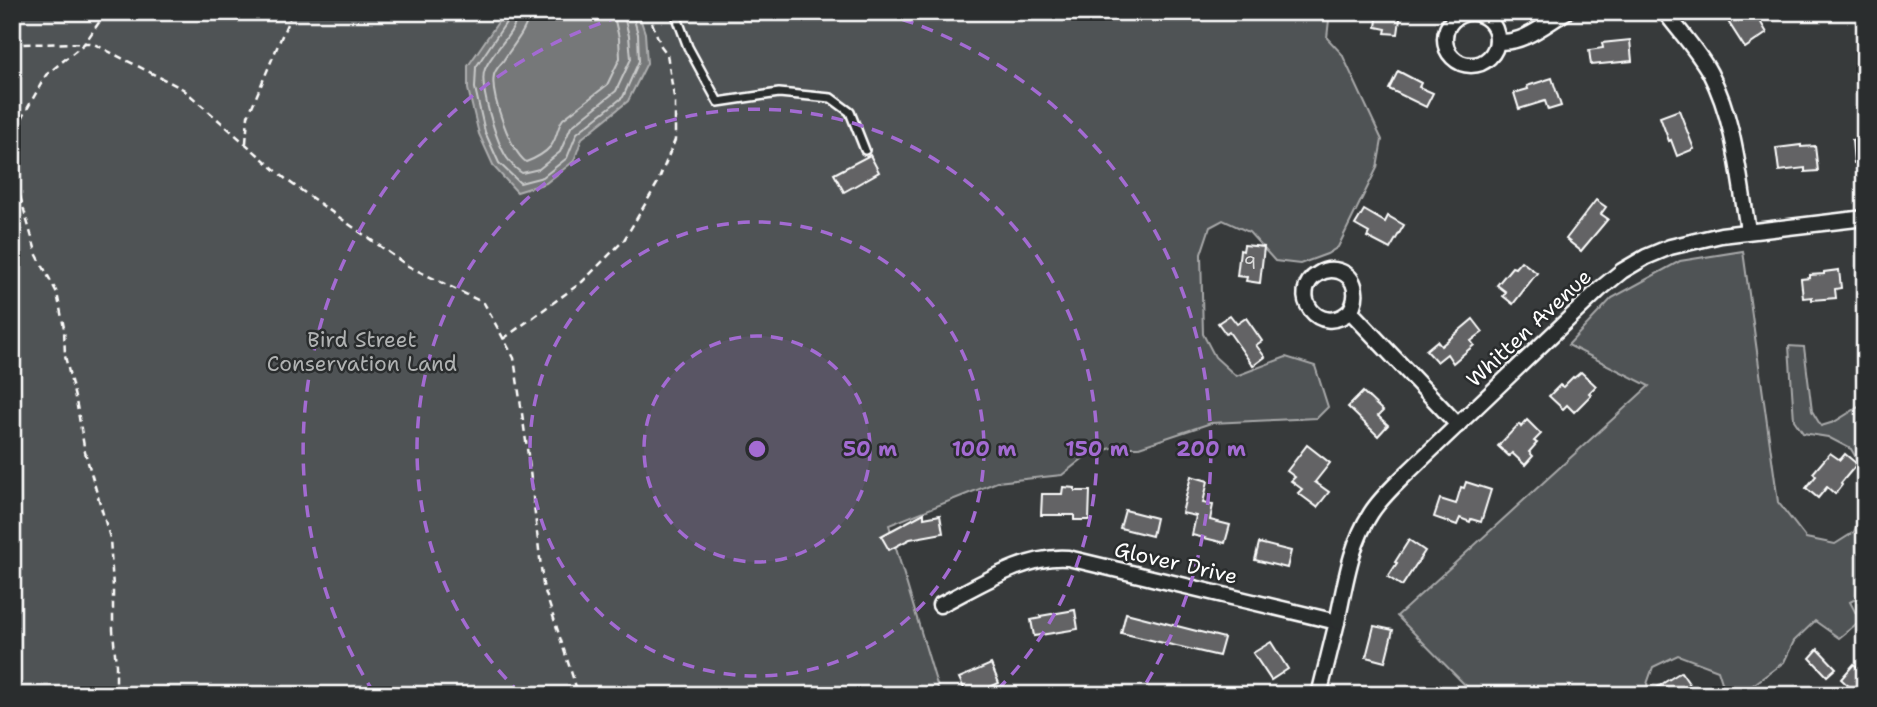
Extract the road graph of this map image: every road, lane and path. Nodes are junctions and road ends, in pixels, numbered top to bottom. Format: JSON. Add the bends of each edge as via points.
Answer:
{"nodes":[{"id":1,"x":106,"y":12,"type":"edge"},
{"id":2,"x":292,"y":12,"type":"edge"},
{"id":3,"x":648,"y":12,"type":"edge"},
{"id":4,"x":676,"y":12,"type":"edge"},
{"id":5,"x":1566,"y":12,"type":"edge"},
{"id":6,"x":1665,"y":12,"type":"edge"},
{"id":7,"x":12,"y":41,"type":"edge"},
{"id":8,"x":1497,"y":41,"type":"dead end"},
{"id":9,"x":85,"y":43,"type":"junction"},
{"id":10,"x":246,"y":144,"type":"junction"},
{"id":11,"x":865,"y":150,"type":"dead end"},
{"id":12,"x":1865,"y":218,"type":"edge"},
{"id":13,"x":1748,"y":230,"type":"junction"},
{"id":14,"x":1350,"y":312,"type":"dead end"},
{"id":15,"x":503,"y":339,"type":"junction"},
{"id":16,"x":1458,"y":425,"type":"junction"},
{"id":17,"x":940,"y":605,"type":"dead end"},
{"id":18,"x":1336,"y":622,"type":"junction"},
{"id":19,"x":116,"y":695,"type":"edge"},
{"id":20,"x":585,"y":695,"type":"edge"},
{"id":21,"x":1319,"y":695,"type":"edge"}],
"edges":[{"from":1,"to":9,"type":"path"},
{"from":2,"to":10,"type":"path","via":[[248,116]]},
{"from":3,"to":15,"type":"path","via":[[667,54],[676,103],[675,140],[657,184],[624,240],[591,274]]},
{"from":4,"to":11,"type":"lane","via":[[688,47],[718,102],[779,93],[831,97],[850,112]]},
{"from":5,"to":8,"type":"street","via":[[1517,39]]},
{"from":6,"to":13,"type":"street","via":[[1709,71],[1724,107]]},
{"from":7,"to":9,"type":"path"},
{"from":9,"to":10,"type":"path","via":[[183,89]]},
{"from":9,"to":19,"type":"path","via":[[46,75],[22,120],[19,193],[37,255],[57,293],[85,452],[110,538]]},
{"from":10,"to":15,"type":"path","via":[[288,181],[408,266],[484,303]]},
{"from":12,"to":13,"type":"street","name":"Whitten Avenue"},
{"from":13,"to":16,"type":"street","name":"Whitten Avenue","via":[[1670,247],[1622,271]]},
{"from":14,"to":16,"type":"street"},
{"from":15,"to":20,"type":"path","via":[[514,358],[543,585],[576,687]]},
{"from":16,"to":18,"type":"street","name":"Whitten Avenue","via":[[1370,514],[1353,553]]},
{"from":17,"to":18,"type":"street","name":"Glover Drive","via":[[1029,562],[1059,557]]},
{"from":18,"to":21,"type":"street"}]}
